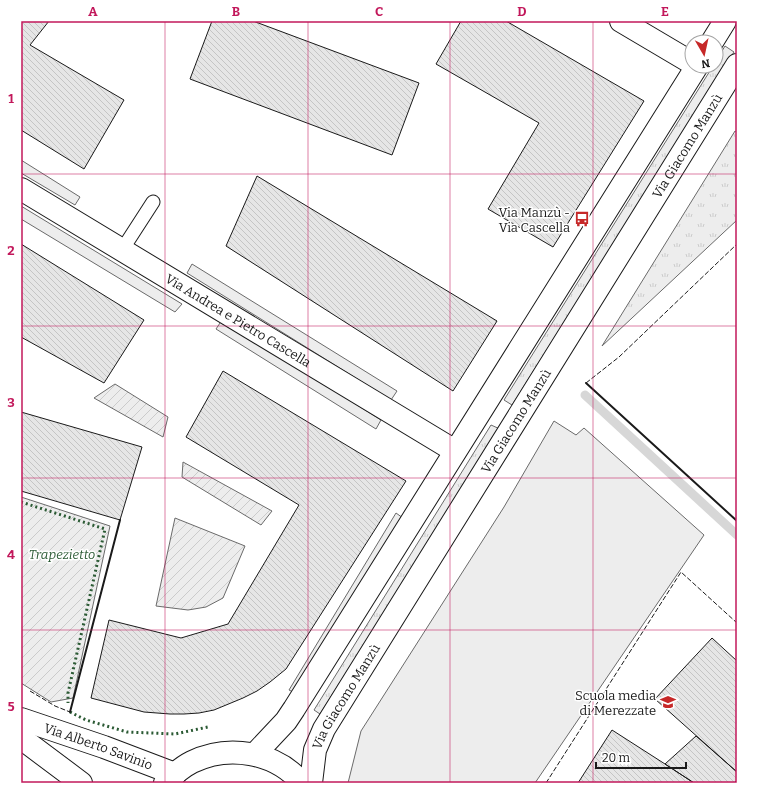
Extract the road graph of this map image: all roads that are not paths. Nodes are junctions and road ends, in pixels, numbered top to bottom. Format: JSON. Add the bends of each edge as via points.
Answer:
{"nodes":[{"id":1,"x":621,"y":21,"type":"edge"},
{"id":2,"x":725,"y":21,"type":"edge"},
{"id":3,"x":717,"y":34,"type":"edge"},
{"id":4,"x":684,"y":58,"type":"edge"},
{"id":5,"x":737,"y":65,"type":"edge"},
{"id":6,"x":692,"y":74,"type":"edge"},
{"id":7,"x":21,"y":189,"type":"edge"},
{"id":8,"x":154,"y":202,"type":"dead end"},
{"id":9,"x":122,"y":250,"type":"junction"},
{"id":10,"x":456,"y":452,"type":"junction"},
{"id":11,"x":21,"y":718,"type":"edge"},
{"id":12,"x":21,"y":738,"type":"edge"},
{"id":13,"x":255,"y":754,"type":"junction"},
{"id":14,"x":170,"y":778,"type":"edge"},
{"id":15,"x":81,"y":783,"type":"edge"},
{"id":16,"x":302,"y":783,"type":"edge"},
{"id":17,"x":312,"y":783,"type":"edge"}],
"edges":[{"from":1,"to":4,"type":"street"},
{"from":2,"to":3,"type":"street"},
{"from":5,"to":17,"type":"street","name":"Via Giacomo Manzù","via":[[324,729],[316,750]]},
{"from":6,"to":10,"type":"street"},
{"from":7,"to":9,"type":"street","name":"Via Andrea e Pietro Cascella"},
{"from":8,"to":9,"type":"lane"},
{"from":9,"to":10,"type":"street","name":"Via Andrea e Pietro Cascella"},
{"from":10,"to":13,"type":"street","via":[[286,721]]},
{"from":11,"to":14,"type":"street","name":"Via Alberto Savinio","via":[[104,747]]},
{"from":12,"to":15,"type":"street","name":"Via Alberto Savinio"},
{"from":13,"to":14,"type":"street","via":[[213,754],[192,762]]},
{"from":13,"to":16,"type":"street","via":[[276,762]]}]}
